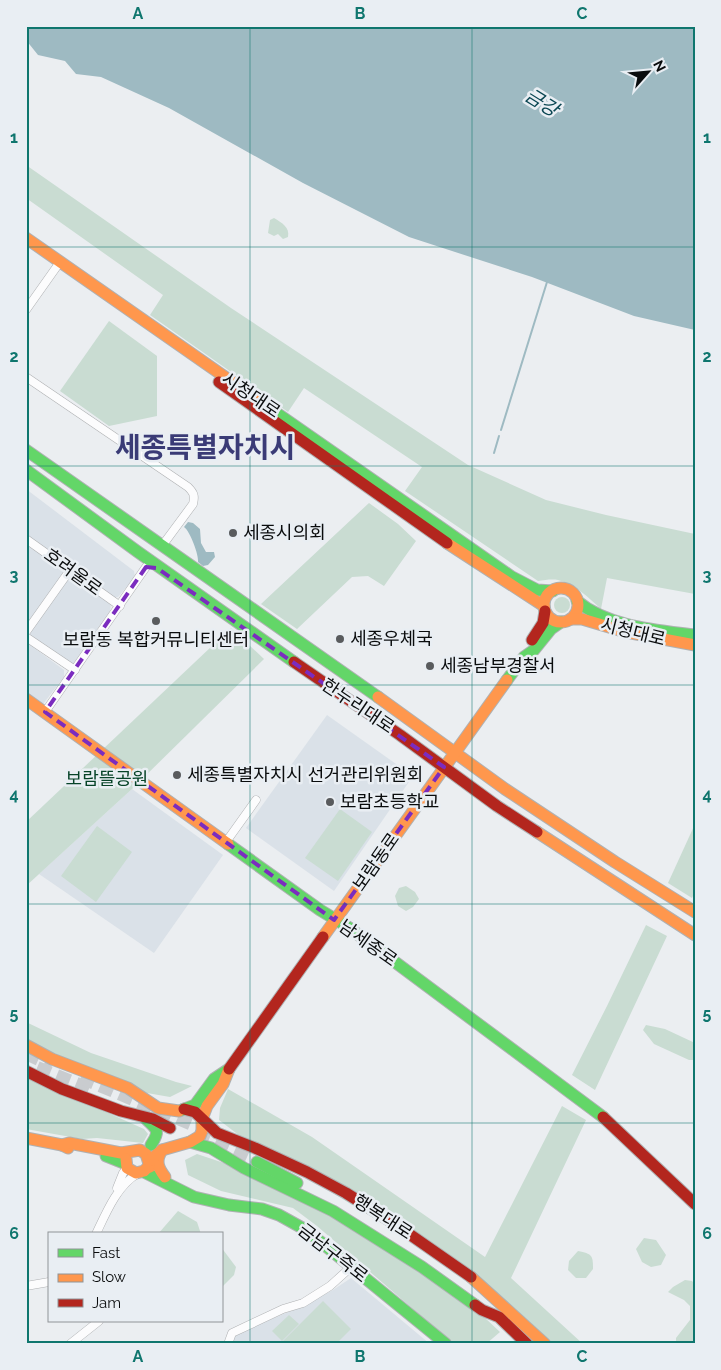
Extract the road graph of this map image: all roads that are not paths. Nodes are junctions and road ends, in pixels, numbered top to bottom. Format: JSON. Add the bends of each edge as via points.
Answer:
{"nodes":[{"id":1,"x":26,"y":238,"type":"edge"},
{"id":2,"x":26,"y":248,"type":"edge"},
{"id":3,"x":58,"y":265,"type":"junction"},
{"id":4,"x":26,"y":310,"type":"edge"},
{"id":5,"x":26,"y":377,"type":"edge"},
{"id":6,"x":26,"y":450,"type":"edge"},
{"id":7,"x":26,"y":470,"type":"edge"},
{"id":8,"x":26,"y":539,"type":"edge"},
{"id":9,"x":162,"y":546,"type":"junction"},
{"id":10,"x":138,"y":552,"type":"junction"},
{"id":11,"x":146,"y":567,"type":"junction"},
{"id":12,"x":163,"y":569,"type":"junction"},
{"id":13,"x":70,"y":570,"type":"junction"},
{"id":14,"x":553,"y":591,"type":"junction"},
{"id":15,"x":577,"y":601,"type":"junction"},
{"id":16,"x":120,"y":606,"type":"junction"},
{"id":17,"x":545,"y":609,"type":"junction"},
{"id":18,"x":566,"y":620,"type":"junction"},
{"id":19,"x":26,"y":632,"type":"edge"},
{"id":20,"x":695,"y":635,"type":"edge"},
{"id":21,"x":26,"y":637,"type":"edge"},
{"id":22,"x":695,"y":645,"type":"edge"},
{"id":23,"x":524,"y":657,"type":"junction"},
{"id":24,"x":75,"y":670,"type":"junction"},
{"id":25,"x":26,"y":699,"type":"edge"},
{"id":26,"x":45,"y":712,"type":"junction"},
{"id":27,"x":454,"y":752,"type":"junction"},
{"id":28,"x":444,"y":767,"type":"junction"},
{"id":29,"x":256,"y":800,"type":"dead end"},
{"id":30,"x":226,"y":842,"type":"junction"},
{"id":31,"x":695,"y":912,"type":"edge"},
{"id":32,"x":334,"y":920,"type":"junction"},
{"id":33,"x":695,"y":935,"type":"edge"},
{"id":34,"x":26,"y":1045,"type":"edge"},
{"id":35,"x":26,"y":1071,"type":"edge"},
{"id":36,"x":128,"y":1088,"type":"junction"},
{"id":37,"x":209,"y":1094,"type":"junction"},
{"id":38,"x":182,"y":1110,"type":"junction"},
{"id":39,"x":120,"y":1111,"type":"junction"},
{"id":40,"x":141,"y":1116,"type":"junction"},
{"id":41,"x":202,"y":1119,"type":"junction"},
{"id":42,"x":170,"y":1128,"type":"junction"},
{"id":43,"x":26,"y":1138,"type":"edge"},
{"id":44,"x":187,"y":1143,"type":"junction"},
{"id":45,"x":62,"y":1145,"type":"junction"},
{"id":46,"x":151,"y":1145,"type":"junction"},
{"id":47,"x":162,"y":1150,"type":"junction"},
{"id":48,"x":136,"y":1151,"type":"junction"},
{"id":49,"x":256,"y":1153,"type":"junction"},
{"id":50,"x":137,"y":1168,"type":"junction"},
{"id":51,"x":244,"y":1168,"type":"junction"},
{"id":52,"x":165,"y":1177,"type":"junction"},
{"id":53,"x":202,"y":1198,"type":"junction"},
{"id":54,"x":695,"y":1204,"type":"edge"},
{"id":55,"x":97,"y":1232,"type":"edge"},
{"id":56,"x":351,"y":1267,"type":"junction"},
{"id":57,"x":48,"y":1282,"type":"edge"},
{"id":58,"x":26,"y":1286,"type":"edge"},
{"id":59,"x":502,"y":1313,"type":"junction"},
{"id":60,"x":98,"y":1322,"type":"edge"},
{"id":61,"x":70,"y":1344,"type":"edge"},
{"id":62,"x":228,"y":1344,"type":"edge"},
{"id":63,"x":446,"y":1344,"type":"edge"},
{"id":64,"x":528,"y":1344,"type":"edge"},
{"id":65,"x":545,"y":1344,"type":"edge"}],
"edges":[{"from":1,"to":3,"type":"main road","name":"시청대로"},
{"from":2,"to":3,"type":"main road","name":"시청대로"},
{"from":3,"to":4,"type":"street"},
{"from":3,"to":14,"type":"main road","name":"시청대로","via":[[490,562],[540,592]]},
{"from":3,"to":17,"type":"main road","name":"시청대로","via":[[132,321]]},
{"from":5,"to":9,"type":"street","via":[[193,492],[193,504]]},
{"from":6,"to":9,"type":"main road","name":"한누리대로"},
{"from":7,"to":10,"type":"main road","name":"한누리대로"},
{"from":8,"to":13,"type":"street","name":"호려울로"},
{"from":9,"to":27,"type":"main road","name":"한누리대로"},
{"from":10,"to":11,"type":"main road"},
{"from":10,"to":12,"type":"main road","name":"한누리대로"},
{"from":11,"to":12,"type":"main road"},
{"from":11,"to":16,"type":"street","name":"호려울로"},
{"from":12,"to":28,"type":"main road","name":"한누리대로"},
{"from":13,"to":16,"type":"street","name":"호려울로"},
{"from":13,"to":19,"type":"street"},
{"from":14,"to":15,"type":"main road","via":[[568,590]]},
{"from":14,"to":17,"type":"main road","via":[[546,597]]},
{"from":15,"to":18,"type":"main road","via":[[577,611]]},
{"from":15,"to":20,"type":"main road","name":"시청대로","via":[[585,609],[613,619]]},
{"from":16,"to":24,"type":"street","name":"호려울로"},
{"from":17,"to":18,"type":"main road","via":[[552,619]]},
{"from":17,"to":23,"type":"main road","via":[[545,619],[524,651]]},
{"from":18,"to":22,"type":"main road","name":"시청대로","via":[[582,619],[648,637]]},
{"from":18,"to":23,"type":"main road","via":[[554,625]]},
{"from":21,"to":24,"type":"street"},
{"from":23,"to":27,"type":"main road","name":"보람동로"},
{"from":24,"to":26,"type":"street","name":"호려울로"},
{"from":25,"to":26,"type":"main road","name":"남세종로"},
{"from":26,"to":30,"type":"main road","name":"남세종로"},
{"from":27,"to":28,"type":"main road","name":"보람동로"},
{"from":27,"to":31,"type":"main road","name":"한누리대로","via":[[568,831]]},
{"from":28,"to":32,"type":"main road","name":"보람동로"},
{"from":28,"to":33,"type":"main road","name":"한누리대로","via":[[497,806]]},
{"from":29,"to":30,"type":"street"},
{"from":30,"to":32,"type":"main road","name":"남세종로"},
{"from":32,"to":37,"type":"main road","name":"보람동로","via":[[229,1069],[214,1079]]},
{"from":32,"to":54,"type":"main road","name":"남세종로","via":[[348,926],[606,1119]]},
{"from":34,"to":36,"type":"main road","via":[[52,1059]]},
{"from":35,"to":39,"type":"main road"},
{"from":36,"to":37,"type":"main road","via":[[152,1101],[166,1104]]},
{"from":36,"to":38,"type":"main road","via":[[158,1108]]},
{"from":36,"to":39,"type":"main road","via":[[132,1102],[128,1109]]},
{"from":37,"to":38,"type":"main road"},
{"from":37,"to":41,"type":"main road"},
{"from":37,"to":49,"type":"main road","via":[[218,1128]]},
{"from":38,"to":41,"type":"main road","via":[[195,1112]]},
{"from":38,"to":42,"type":"main road","via":[[172,1118]]},
{"from":39,"to":40,"type":"main road"},
{"from":40,"to":42,"type":"main road"},
{"from":40,"to":46,"type":"main road","via":[[156,1128],[157,1135]]},
{"from":41,"to":44,"type":"main road","via":[[200,1136]]},
{"from":41,"to":49,"type":"main road","via":[[223,1136]]},
{"from":42,"to":44,"type":"main road","via":[[174,1138]]},
{"from":42,"to":46,"type":"main road"},
{"from":43,"to":45,"type":"main road","name":"금남구즉로"},
{"from":44,"to":47,"type":"main road"},
{"from":44,"to":51,"type":"main road","name":"행복대로","via":[[211,1148]]},
{"from":45,"to":48,"type":"main road","name":"금남구즉로","via":[[69,1143],[121,1153]]},
{"from":45,"to":50,"type":"main road","name":"금남구즉로"},
{"from":46,"to":48,"type":"main road"},
{"from":47,"to":50,"type":"main road"},
{"from":47,"to":52,"type":"main road","via":[[157,1162]]},
{"from":48,"to":50,"type":"main road","via":[[127,1157]]},
{"from":48,"to":50,"type":"main road","via":[[146,1154]]},
{"from":49,"to":51,"type":"main road","via":[[246,1150],[242,1156]]},
{"from":49,"to":59,"type":"main road","via":[[382,1230]]},
{"from":50,"to":52,"type":"main road","name":"금남구즉로","via":[[150,1168]]},
{"from":50,"to":53,"type":"main road","name":"금남구즉로"},
{"from":50,"to":55,"type":"street","via":[[123,1173]]},
{"from":51,"to":59,"type":"main road","name":"행복대로","via":[[333,1211],[422,1267],[482,1310]]},
{"from":52,"to":53,"type":"main road","name":"금남구즉로","via":[[200,1192]]},
{"from":53,"to":56,"type":"main road","name":"금남구즉로","via":[[279,1214],[306,1230]]},
{"from":56,"to":62,"type":"street","via":[[330,1286],[303,1303],[232,1333]]},
{"from":56,"to":63,"type":"main road","name":"금남구즉로"},
{"from":57,"to":58,"type":"street"},
{"from":59,"to":64,"type":"main road","name":"행복대로"},
{"from":59,"to":65,"type":"main road","name":"행복대로"},
{"from":60,"to":61,"type":"street"}]}
